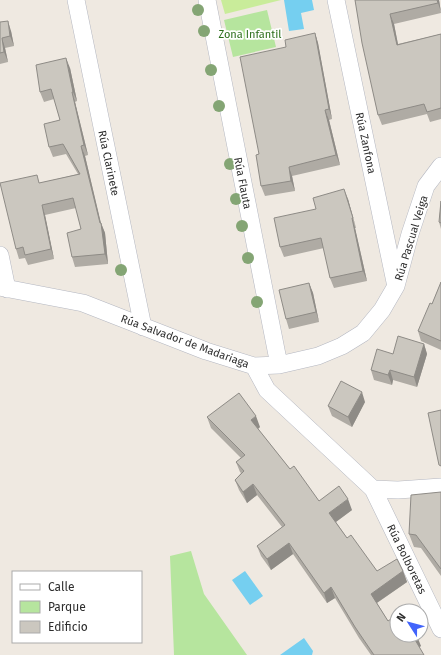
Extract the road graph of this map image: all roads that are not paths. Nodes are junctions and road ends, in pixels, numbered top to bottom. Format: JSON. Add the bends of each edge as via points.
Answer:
{"nodes":[{"id":1,"x":76,"y":0,"type":"edge"},
{"id":2,"x":207,"y":0,"type":"edge"},
{"id":3,"x":336,"y":0,"type":"edge"},
{"id":4,"x":441,"y":166,"type":"edge"},
{"id":5,"x":0,"y":255,"type":"edge"},
{"id":6,"x":396,"y":286,"type":"junction"},
{"id":7,"x":4,"y":288,"type":"edge"},
{"id":8,"x":143,"y":327,"type":"junction"},
{"id":9,"x":279,"y":365,"type":"junction"},
{"id":10,"x":254,"y":366,"type":"junction"},
{"id":11,"x":441,"y":486,"type":"edge"},
{"id":12,"x":373,"y":490,"type":"junction"},
{"id":13,"x":441,"y":629,"type":"edge"}],
"edges":[{"from":1,"to":8,"type":"street","name":"Rúa Clarinete"},
{"from":2,"to":9,"type":"street","name":"Rúa Flauta"},
{"from":3,"to":6,"type":"street","name":"Rúa Zanfona"},
{"from":4,"to":6,"type":"street","name":"Rúa Pascual Veiga","via":[[426,186]]},
{"from":5,"to":7,"type":"street"},
{"from":6,"to":9,"type":"street","name":"Rúa Pascual Veiga","via":[[382,310],[363,333],[342,346],[318,356]]},
{"from":7,"to":8,"type":"street","name":"Rúa Salvador de Madariaga","via":[[83,303]]},
{"from":8,"to":10,"type":"street","name":"Rúa Salvador de Madariaga"},
{"from":9,"to":10,"type":"street","name":"Rúa Pascual Veiga"},
{"from":10,"to":12,"type":"street","name":"Rúa Salvador de Madariaga","via":[[267,390]]},
{"from":11,"to":12,"type":"street"},
{"from":12,"to":13,"type":"street","name":"Rúa Bolboretas"}]}
